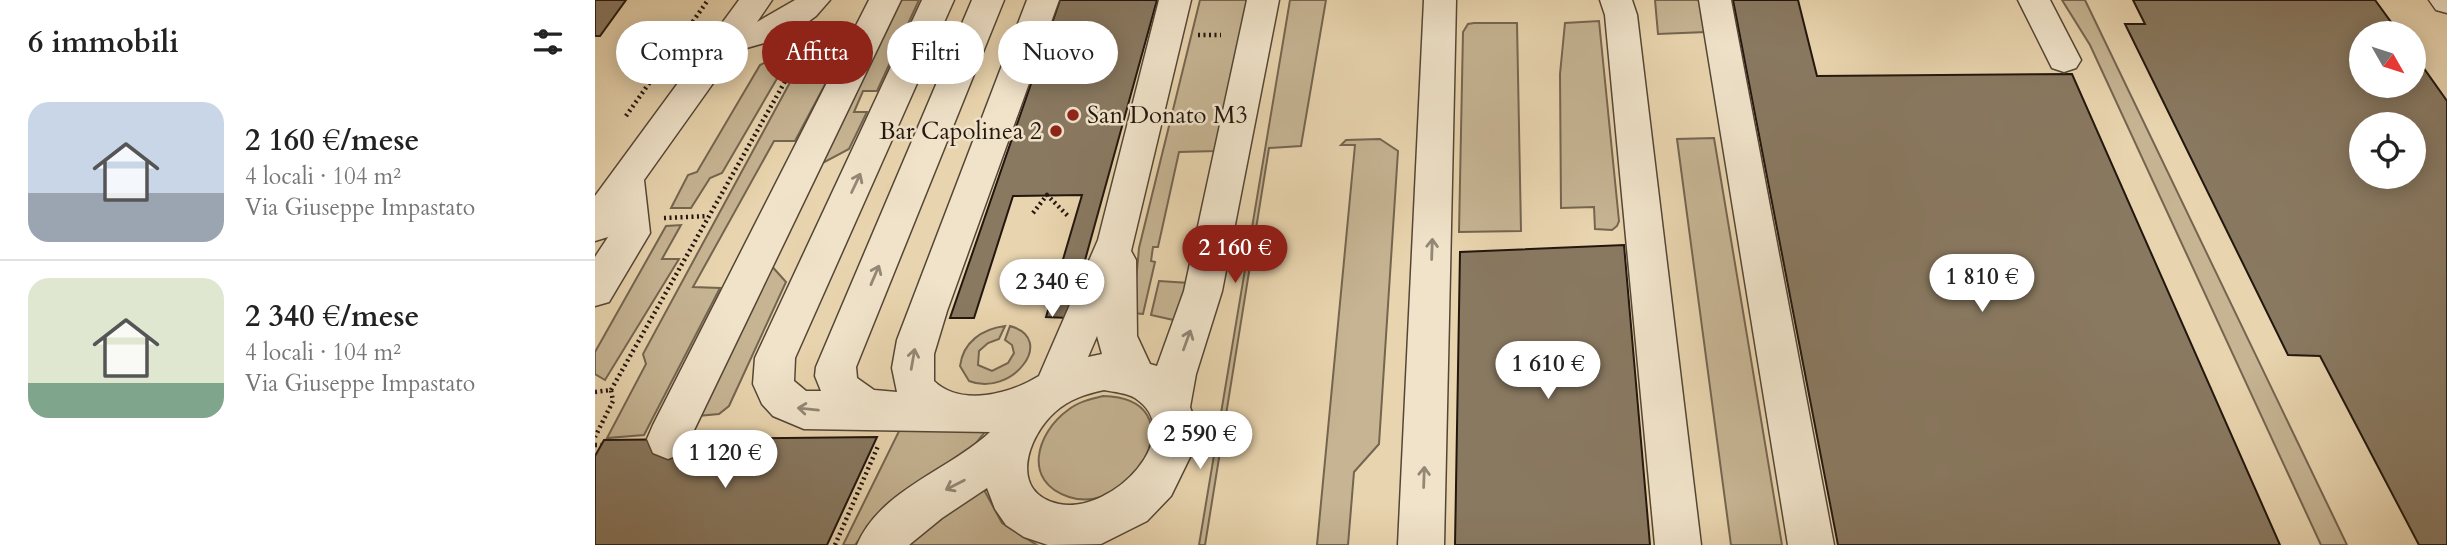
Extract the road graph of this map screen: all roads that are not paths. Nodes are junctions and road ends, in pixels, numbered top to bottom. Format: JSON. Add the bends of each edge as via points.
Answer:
{"nodes":[{"id":1,"x":756,"y":0,"type":"edge"},
{"id":2,"x":814,"y":0,"type":"edge"},
{"id":3,"x":885,"y":0,"type":"edge"},
{"id":4,"x":938,"y":0,"type":"edge"},
{"id":5,"x":988,"y":0,"type":"edge"},
{"id":6,"x":1043,"y":0,"type":"edge"},
{"id":7,"x":1175,"y":0,"type":"edge"},
{"id":8,"x":1263,"y":0,"type":"edge"},
{"id":9,"x":1440,"y":0,"type":"edge"},
{"id":10,"x":1616,"y":0,"type":"edge"},
{"id":11,"x":1715,"y":0,"type":"edge"},
{"id":12,"x":2034,"y":0,"type":"edge"},
{"id":13,"x":742,"y":21,"type":"edge"},
{"id":14,"x":748,"y":37,"type":"edge"},
{"id":15,"x":2064,"y":60,"type":"dead end"},
{"id":16,"x":696,"y":84,"type":"edge"},
{"id":17,"x":626,"y":178,"type":"junction"},
{"id":18,"x":595,"y":226,"type":"edge"},
{"id":19,"x":1110,"y":256,"type":"junction"},
{"id":20,"x":595,"y":290,"type":"edge"},
{"id":21,"x":1135,"y":376,"type":"junction"},
{"id":22,"x":1047,"y":394,"type":"junction"},
{"id":23,"x":1170,"y":406,"type":"junction"},
{"id":24,"x":885,"y":410,"type":"junction"},
{"id":25,"x":945,"y":411,"type":"junction"},
{"id":26,"x":668,"y":439,"type":"dead end"},
{"id":27,"x":1008,"y":443,"type":"junction"},
{"id":28,"x":1132,"y":506,"type":"junction"},
{"id":29,"x":880,"y":545,"type":"edge"},
{"id":30,"x":1094,"y":545,"type":"edge"},
{"id":31,"x":1421,"y":545,"type":"edge"},
{"id":32,"x":1678,"y":545,"type":"edge"},
{"id":33,"x":1811,"y":545,"type":"edge"}],
"edges":[{"from":1,"to":13,"type":"street"},
{"from":2,"to":14,"type":"street","via":[[783,24]]},
{"from":3,"to":26,"type":"street"},
{"from":24,"to":4,"type":"street","one_way":true,"via":[[796,408],[773,387],[772,365]]},
{"from":24,"to":5,"type":"street","one_way":true,"via":[[844,394],[836,367]]},
{"from":25,"to":6,"type":"street","one_way":true,"via":[[916,389],[911,363]]},
{"from":7,"to":19,"type":"street"},
{"from":23,"to":8,"type":"street","one_way":true,"via":[[1175,374],[1203,291]]},
{"from":31,"to":9,"type":"street","one_way":true},
{"from":10,"to":32,"type":"street"},
{"from":11,"to":33,"type":"street"},
{"from":12,"to":15,"type":"street"},
{"from":16,"to":17,"type":"street"},
{"from":17,"to":18,"type":"street"},
{"from":17,"to":20,"type":"street","via":[[631,233]]},
{"from":19,"to":21,"type":"street","via":[[1117,336]]},
{"from":19,"to":22,"type":"street"},
{"from":21,"to":22,"type":"street","via":[[1096,373]]},
{"from":21,"to":23,"type":"street","via":[[1156,388]]},
{"from":22,"to":25,"type":"street","via":[[995,413]]},
{"from":22,"to":27,"type":"street","via":[[1016,427]]},
{"from":23,"to":28,"type":"street","via":[[1176,427],[1173,451],[1162,475]]},
{"from":24,"to":25,"type":"street"},
{"from":27,"to":28,"type":"street","via":[[1006,483],[1026,513],[1065,527],[1088,525]]},
{"from":27,"to":29,"type":"street","one_way":true,"via":[[978,472],[910,512]]},
{"from":28,"to":30,"type":"street"}]}
